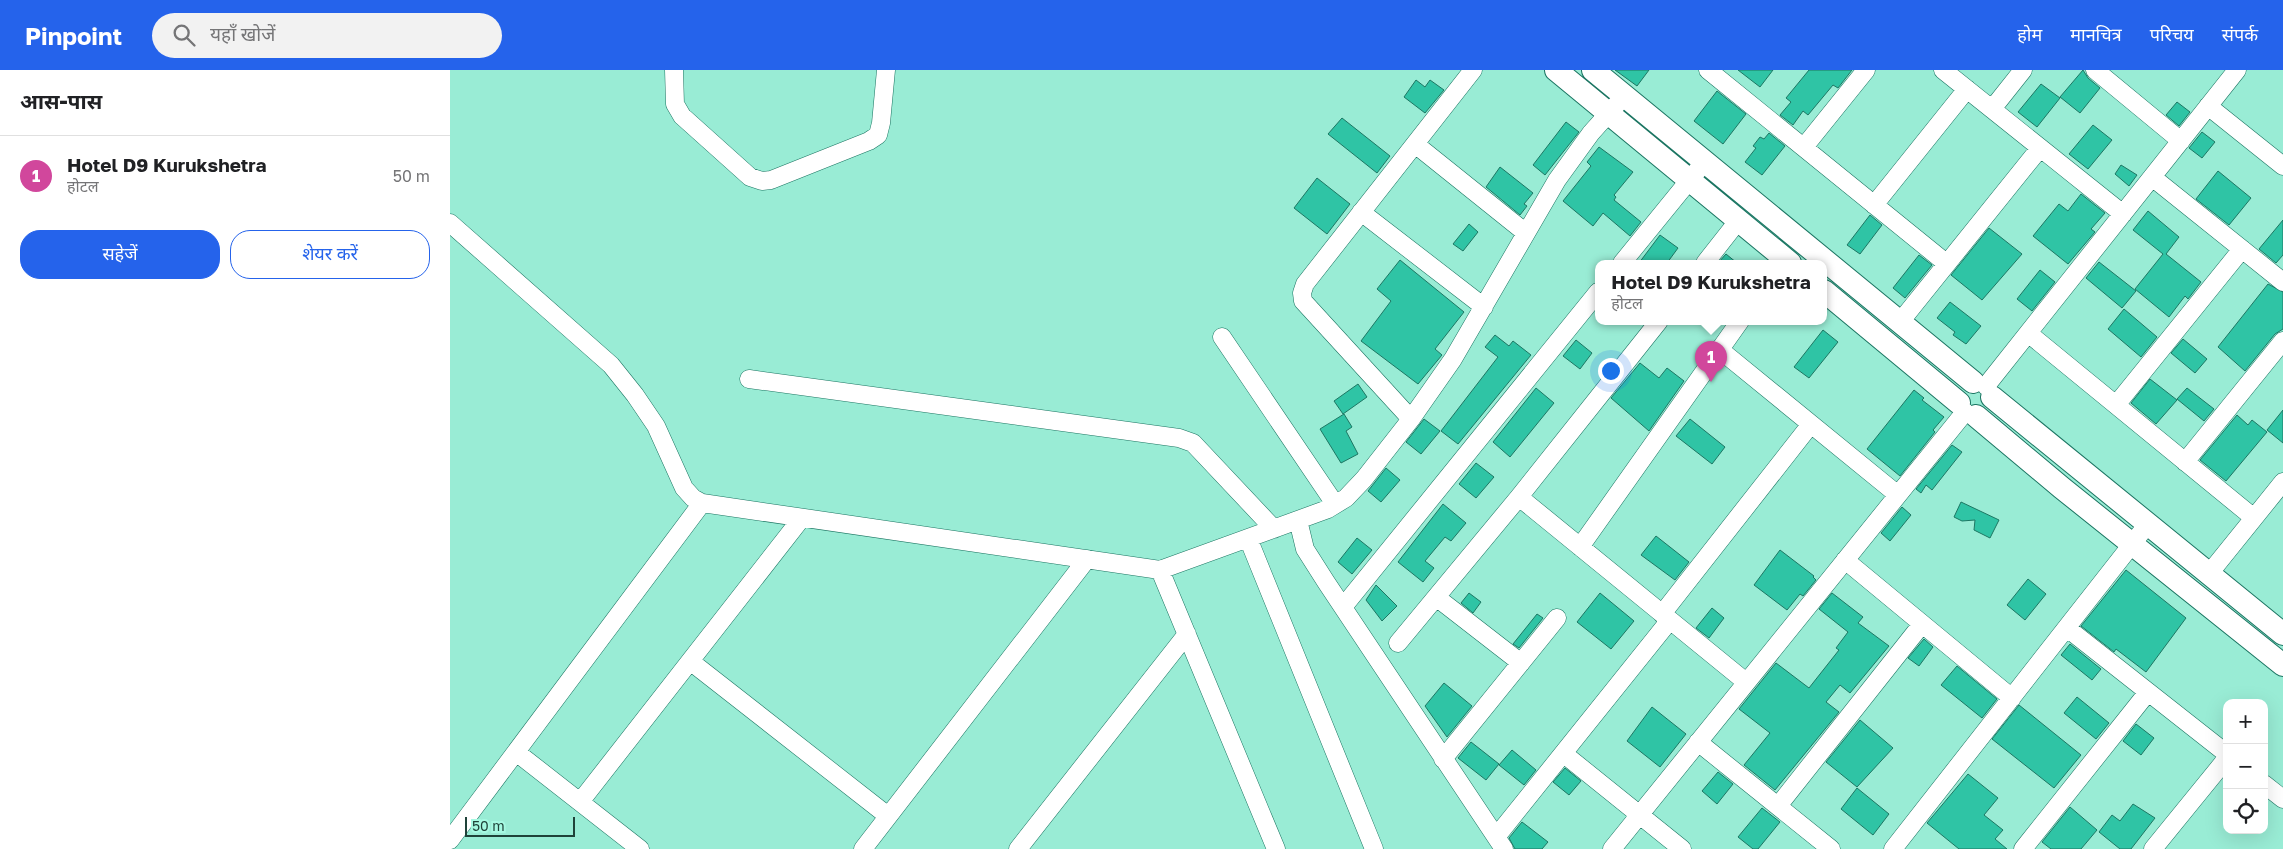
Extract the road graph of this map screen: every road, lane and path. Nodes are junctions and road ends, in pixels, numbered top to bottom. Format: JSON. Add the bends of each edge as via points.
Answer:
{"nodes":[{"id":1,"x":674,"y":70,"type":"edge"},
{"id":2,"x":886,"y":70,"type":"edge"},
{"id":3,"x":1473,"y":70,"type":"edge"},
{"id":4,"x":1556,"y":70,"type":"edge"},
{"id":5,"x":1593,"y":70,"type":"edge"},
{"id":6,"x":1866,"y":70,"type":"edge"},
{"id":7,"x":1943,"y":70,"type":"edge"},
{"id":8,"x":2023,"y":70,"type":"edge"},
{"id":9,"x":2238,"y":70,"type":"edge"},
{"id":10,"x":1717,"y":73,"type":"edge"},
{"id":11,"x":2106,"y":73,"type":"edge"},
{"id":12,"x":1967,"y":89,"type":"junction"},
{"id":13,"x":1625,"y":95,"type":"junction"},
{"id":14,"x":2208,"y":106,"type":"junction"},
{"id":15,"x":1992,"y":109,"type":"junction"},
{"id":16,"x":1609,"y":113,"type":"junction"},
{"id":17,"x":2181,"y":141,"type":"junction"},
{"id":18,"x":1414,"y":144,"type":"junction"},
{"id":19,"x":1804,"y":147,"type":"junction"},
{"id":20,"x":2040,"y":148,"type":"junction"},
{"id":21,"x":1705,"y":161,"type":"junction"},
{"id":22,"x":2283,"y":166,"type":"edge"},
{"id":23,"x":2152,"y":177,"type":"junction"},
{"id":24,"x":1689,"y":180,"type":"junction"},
{"id":25,"x":1874,"y":205,"type":"junction"},
{"id":26,"x":1361,"y":212,"type":"junction"},
{"id":27,"x":2123,"y":214,"type":"junction"},
{"id":28,"x":1738,"y":221,"type":"junction"},
{"id":29,"x":450,"y":223,"type":"edge"},
{"id":30,"x":1526,"y":233,"type":"junction"},
{"id":31,"x":2242,"y":249,"type":"junction"},
{"id":32,"x":1624,"y":260,"type":"edge"},
{"id":33,"x":1707,"y":260,"type":"edge"},
{"id":34,"x":1783,"y":260,"type":"edge"},
{"id":35,"x":1825,"y":260,"type":"edge"},
{"id":36,"x":1827,"y":262,"type":"edge"},
{"id":37,"x":1946,"y":263,"type":"junction"},
{"id":38,"x":2283,"y":282,"type":"edge"},
{"id":39,"x":1827,"y":294,"type":"edge"},
{"id":40,"x":1595,"y":296,"type":"edge"},
{"id":41,"x":1484,"y":307,"type":"junction"},
{"id":42,"x":1900,"y":322,"type":"junction"},
{"id":43,"x":1656,"y":325,"type":"edge"},
{"id":44,"x":1737,"y":325,"type":"edge"},
{"id":45,"x":2028,"y":333,"type":"junction"},
{"id":46,"x":1222,"y":337,"type":"dead end"},
{"id":47,"x":2283,"y":341,"type":"edge"},
{"id":48,"x":1719,"y":349,"type":"junction"},
{"id":49,"x":749,"y":379,"type":"dead end"},
{"id":50,"x":1983,"y":388,"type":"junction"},
{"id":51,"x":2116,"y":405,"type":"junction"},
{"id":52,"x":1966,"y":410,"type":"junction"},
{"id":53,"x":1411,"y":419,"type":"junction"},
{"id":54,"x":1811,"y":424,"type":"junction"},
{"id":55,"x":2185,"y":462,"type":"junction"},
{"id":56,"x":2283,"y":482,"type":"edge"},
{"id":57,"x":1898,"y":495,"type":"junction"},
{"id":58,"x":1519,"y":497,"type":"junction"},
{"id":59,"x":702,"y":503,"type":"junction"},
{"id":60,"x":1335,"y":504,"type":"junction"},
{"id":61,"x":2254,"y":518,"type":"junction"},
{"id":62,"x":801,"y":519,"type":"junction"},
{"id":63,"x":1298,"y":520,"type":"junction"},
{"id":64,"x":2147,"y":524,"type":"junction"},
{"id":65,"x":1274,"y":528,"type":"junction"},
{"id":66,"x":1248,"y":538,"type":"junction"},
{"id":67,"x":2132,"y":544,"type":"junction"},
{"id":68,"x":1580,"y":547,"type":"junction"},
{"id":69,"x":1087,"y":559,"type":"junction"},
{"id":70,"x":1845,"y":560,"type":"junction"},
{"id":71,"x":1160,"y":570,"type":"junction"},
{"id":72,"x":2208,"y":575,"type":"junction"},
{"id":73,"x":1436,"y":597,"type":"junction"},
{"id":74,"x":1343,"y":607,"type":"junction"},
{"id":75,"x":1666,"y":617,"type":"junction"},
{"id":76,"x":1557,"y":618,"type":"dead end"},
{"id":77,"x":1922,"y":624,"type":"junction"},
{"id":78,"x":2067,"y":628,"type":"junction"},
{"id":79,"x":1187,"y":634,"type":"junction"},
{"id":80,"x":2283,"y":634,"type":"edge"},
{"id":81,"x":1398,"y":642,"type":"dead end"},
{"id":82,"x":690,"y":661,"type":"junction"},
{"id":83,"x":1521,"y":664,"type":"junction"},
{"id":84,"x":2283,"y":665,"type":"edge"},
{"id":85,"x":1746,"y":682,"type":"junction"},
{"id":86,"x":2148,"y":692,"type":"junction"},
{"id":87,"x":2012,"y":698,"type":"junction"},
{"id":88,"x":1698,"y":742,"type":"junction"},
{"id":89,"x":2223,"y":751,"type":"edge"},
{"id":90,"x":516,"y":752,"type":"junction"},
{"id":91,"x":1564,"y":754,"type":"junction"},
{"id":92,"x":1444,"y":759,"type":"junction"},
{"id":93,"x":2223,"y":763,"type":"edge"},
{"id":94,"x":2268,"y":787,"type":"edge"},
{"id":95,"x":2283,"y":799,"type":"edge"},
{"id":96,"x":580,"y":802,"type":"junction"},
{"id":97,"x":1778,"y":806,"type":"junction"},
{"id":98,"x":1640,"y":815,"type":"junction"},
{"id":99,"x":888,"y":816,"type":"junction"},
{"id":100,"x":450,"y":840,"type":"edge"},
{"id":101,"x":1500,"y":843,"type":"edge"},
{"id":102,"x":2159,"y":847,"type":"edge"},
{"id":103,"x":640,"y":849,"type":"edge"},
{"id":104,"x":863,"y":849,"type":"edge"},
{"id":105,"x":1018,"y":849,"type":"edge"},
{"id":106,"x":1276,"y":849,"type":"edge"},
{"id":107,"x":1374,"y":849,"type":"edge"},
{"id":108,"x":1612,"y":849,"type":"edge"},
{"id":109,"x":1682,"y":849,"type":"edge"},
{"id":110,"x":1831,"y":849,"type":"edge"},
{"id":111,"x":1893,"y":849,"type":"edge"},
{"id":112,"x":2023,"y":849,"type":"edge"}],
"edges":[{"from":1,"to":2,"type":"street","via":[[674,104],[682,116],[750,177],[762,181],[878,135]]},
{"from":3,"to":18,"type":"street"},
{"from":4,"to":16,"type":"main road"},
{"from":5,"to":13,"type":"main road"},
{"from":6,"to":19,"type":"street"},
{"from":7,"to":12,"type":"street"},
{"from":8,"to":15,"type":"street"},
{"from":9,"to":14,"type":"street"},
{"from":10,"to":19,"type":"street"},
{"from":11,"to":17,"type":"street"},
{"from":12,"to":15,"type":"street"},
{"from":12,"to":25,"type":"street"},
{"from":13,"to":16,"type":"street"},
{"from":13,"to":21,"type":"main road"},
{"from":14,"to":17,"type":"street"},
{"from":14,"to":22,"type":"street"},
{"from":15,"to":20,"type":"street"},
{"from":16,"to":24,"type":"main road"},
{"from":16,"to":30,"type":"street","via":[[1557,180]]},
{"from":17,"to":23,"type":"street"},
{"from":18,"to":26,"type":"street"},
{"from":18,"to":30,"type":"street"},
{"from":19,"to":25,"type":"street"},
{"from":20,"to":27,"type":"street"},
{"from":20,"to":37,"type":"street"},
{"from":21,"to":24,"type":"street"},
{"from":21,"to":35,"type":"main road"},
{"from":23,"to":27,"type":"street"},
{"from":23,"to":31,"type":"street"},
{"from":24,"to":28,"type":"main road"},
{"from":24,"to":32,"type":"street"},
{"from":25,"to":37,"type":"street"},
{"from":26,"to":41,"type":"street"},
{"from":26,"to":53,"type":"street","via":[[1305,284],[1303,301]]},
{"from":27,"to":45,"type":"street"},
{"from":28,"to":33,"type":"street"},
{"from":28,"to":34,"type":"main road"},
{"from":29,"to":59,"type":"street","via":[[611,365],[656,426],[684,488]]},
{"from":30,"to":41,"type":"street"},
{"from":31,"to":38,"type":"street"},
{"from":31,"to":51,"type":"street"},
{"from":36,"to":42,"type":"main road"},
{"from":37,"to":42,"type":"street"},
{"from":39,"to":52,"type":"main road"},
{"from":40,"to":74,"type":"street"},
{"from":41,"to":53,"type":"street"},
{"from":42,"to":50,"type":"main road"},
{"from":43,"to":58,"type":"street"},
{"from":44,"to":48,"type":"street"},
{"from":45,"to":50,"type":"street"},
{"from":45,"to":51,"type":"street"},
{"from":46,"to":60,"type":"street"},
{"from":47,"to":55,"type":"street"},
{"from":48,"to":54,"type":"street"},
{"from":48,"to":68,"type":"street"},
{"from":49,"to":65,"type":"street","via":[[1179,438],[1193,443]]},
{"from":50,"to":52,"type":"main road","via":[[1961,390]]},
{"from":50,"to":52,"type":"main road","via":[[1989,409],[1984,414]]},
{"from":50,"to":64,"type":"main road"},
{"from":51,"to":55,"type":"street"},
{"from":52,"to":57,"type":"street"},
{"from":52,"to":67,"type":"main road"},
{"from":53,"to":60,"type":"street","via":[[1364,479],[1346,498]]},
{"from":54,"to":57,"type":"street"},
{"from":54,"to":75,"type":"street"},
{"from":55,"to":61,"type":"street"},
{"from":56,"to":61,"type":"street"},
{"from":57,"to":70,"type":"street"},
{"from":58,"to":68,"type":"street"},
{"from":58,"to":73,"type":"street"},
{"from":59,"to":62,"type":"street"},
{"from":59,"to":90,"type":"street"},
{"from":60,"to":63,"type":"street"},
{"from":61,"to":72,"type":"street"},
{"from":62,"to":69,"type":"street"},
{"from":62,"to":82,"type":"street"},
{"from":63,"to":65,"type":"street"},
{"from":63,"to":74,"type":"street","via":[[1305,549]]},
{"from":64,"to":67,"type":"street"},
{"from":64,"to":72,"type":"main road"},
{"from":65,"to":66,"type":"street"},
{"from":66,"to":71,"type":"street"},
{"from":66,"to":107,"type":"street"},
{"from":67,"to":78,"type":"street"},
{"from":67,"to":84,"type":"main road"},
{"from":68,"to":75,"type":"street"},
{"from":69,"to":71,"type":"street"},
{"from":69,"to":99,"type":"street"},
{"from":70,"to":77,"type":"street"},
{"from":70,"to":85,"type":"street"},
{"from":71,"to":79,"type":"street"},
{"from":72,"to":80,"type":"main road"},
{"from":73,"to":81,"type":"street"},
{"from":73,"to":83,"type":"street"},
{"from":74,"to":92,"type":"street"},
{"from":75,"to":85,"type":"street"},
{"from":75,"to":91,"type":"street"},
{"from":76,"to":83,"type":"street"},
{"from":77,"to":87,"type":"street"},
{"from":77,"to":97,"type":"street"},
{"from":78,"to":86,"type":"street"},
{"from":78,"to":87,"type":"street"},
{"from":79,"to":105,"type":"street"},
{"from":79,"to":106,"type":"street"},
{"from":82,"to":96,"type":"street"},
{"from":82,"to":99,"type":"street"},
{"from":83,"to":92,"type":"street"},
{"from":85,"to":88,"type":"street"},
{"from":86,"to":89,"type":"street"},
{"from":86,"to":112,"type":"street"},
{"from":87,"to":111,"type":"street"},
{"from":88,"to":97,"type":"street"},
{"from":88,"to":98,"type":"street"},
{"from":90,"to":96,"type":"street"},
{"from":90,"to":100,"type":"street"},
{"from":91,"to":98,"type":"street"},
{"from":91,"to":101,"type":"street"},
{"from":92,"to":101,"type":"street"},
{"from":93,"to":102,"type":"street"},
{"from":94,"to":95,"type":"street"},
{"from":96,"to":103,"type":"street"},
{"from":97,"to":110,"type":"street"},
{"from":98,"to":108,"type":"street"},
{"from":98,"to":109,"type":"street"},
{"from":99,"to":104,"type":"street"}]}
